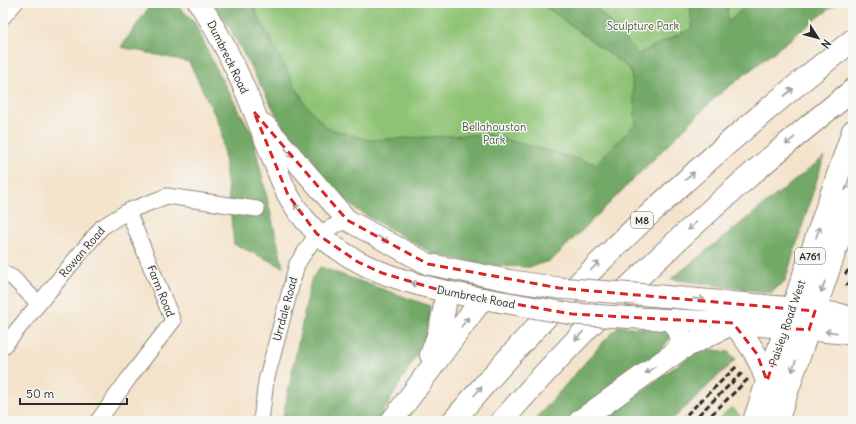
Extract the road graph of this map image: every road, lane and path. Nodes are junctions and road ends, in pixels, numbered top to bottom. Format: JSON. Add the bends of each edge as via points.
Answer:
{"nodes":[{"id":1,"x":15,"y":3,"type":"edge"},
{"id":2,"x":199,"y":3,"type":"edge"},
{"id":3,"x":3,"y":17,"type":"edge"},
{"id":4,"x":853,"y":40,"type":"edge"},
{"id":5,"x":853,"y":90,"type":"edge"},
{"id":6,"x":853,"y":93,"type":"edge"},
{"id":7,"x":254,"y":112,"type":"junction"},
{"id":8,"x":811,"y":123,"type":"junction"},
{"id":9,"x":853,"y":131,"type":"edge"},
{"id":10,"x":843,"y":204,"type":"edge"},
{"id":11,"x":257,"y":209,"type":"dead end"},
{"id":12,"x":128,"y":211,"type":"junction"},
{"id":13,"x":347,"y":220,"type":"junction"},
{"id":14,"x":317,"y":234,"type":"junction"},
{"id":15,"x":3,"y":273,"type":"edge"},
{"id":16,"x":505,"y":280,"type":"junction"},
{"id":17,"x":446,"y":292,"type":"junction"},
{"id":18,"x":660,"y":296,"type":"junction"},
{"id":19,"x":489,"y":300,"type":"junction"},
{"id":20,"x":38,"y":303,"type":"junction"},
{"id":21,"x":789,"y":318,"type":"junction"},
{"id":22,"x":853,"y":318,"type":"edge"},
{"id":23,"x":674,"y":320,"type":"junction"},
{"id":24,"x":812,"y":321,"type":"junction"},
{"id":25,"x":732,"y":323,"type":"junction"},
{"id":26,"x":853,"y":334,"type":"edge"},
{"id":27,"x":3,"y":347,"type":"edge"},
{"id":28,"x":679,"y":350,"type":"junction"},
{"id":29,"x":767,"y":381,"type":"junction"},
{"id":30,"x":418,"y":383,"type":"junction"},
{"id":31,"x":98,"y":421,"type":"edge"},
{"id":32,"x":261,"y":421,"type":"edge"},
{"id":33,"x":392,"y":421,"type":"edge"},
{"id":34,"x":453,"y":421,"type":"edge"},
{"id":35,"x":502,"y":421,"type":"edge"},
{"id":36,"x":580,"y":421,"type":"edge"},
{"id":37,"x":754,"y":421,"type":"edge"},
{"id":38,"x":777,"y":421,"type":"edge"}],
"edges":[{"from":1,"to":3,"type":"street"},
{"from":2,"to":7,"type":"main road","name":"Dumbreck Road","via":[[215,26]]},
{"from":34,"to":4,"type":"main road","number":"M8","one_way":true,"via":[[541,321],[626,235],[740,133]]},
{"from":5,"to":8,"type":"main road"},
{"from":6,"to":8,"type":"main road"},
{"from":7,"to":13,"type":"main road","name":"Dumbreck Road","one_way":true},
{"from":14,"to":7,"type":"main road","name":"Dumbreck Road","one_way":true,"via":[[288,195]]},
{"from":8,"to":35,"type":"main road","one_way":true,"via":[[681,236],[585,329]]},
{"from":9,"to":10,"type":"main road","number":"A761"},
{"from":21,"to":10,"type":"main road","name":"Paisley Road West","number":"A761","one_way":true},
{"from":10,"to":24,"type":"main road","name":"Paisley Road West","number":"A761","one_way":true},
{"from":11,"to":12,"type":"street","name":"Rowan Road","via":[[167,196]]},
{"from":12,"to":20,"type":"street","name":"Rowan Road","via":[[102,227]]},
{"from":12,"to":31,"type":"street","name":"Farm Road","via":[[173,321]]},
{"from":13,"to":14,"type":"street"},
{"from":13,"to":16,"type":"main road","name":"Dumbreck Road","one_way":true,"via":[[428,264]]},
{"from":17,"to":14,"type":"main road","name":"Dumbreck Road","one_way":true,"via":[[382,273],[358,262]]},
{"from":14,"to":32,"type":"street","name":"Urrdale Road","via":[[297,264],[266,381]]},
{"from":15,"to":20,"type":"street","via":[[13,278]]},
{"from":16,"to":18,"type":"main road","name":"Dumbreck Road","bridge":true,"via":[[560,288]]},
{"from":16,"to":19,"type":"main road"},
{"from":17,"to":19,"type":"main road","name":"Dumbreck Road"},
{"from":17,"to":30,"type":"main road","via":[[445,315],[439,335]]},
{"from":18,"to":21,"type":"main road","name":"Dumbreck Road","one_way":true},
{"from":18,"to":23,"type":"main road"},
{"from":19,"to":23,"type":"main road","name":"Dumbreck Road","bridge":true,"via":[[572,314]]},
{"from":30,"to":19,"type":"main road","one_way":true},
{"from":20,"to":27,"type":"street","name":"Rowan Road"},
{"from":21,"to":24,"type":"main road"},
{"from":21,"to":25,"type":"main road","name":"Dumbreck Road"},
{"from":21,"to":29,"type":"main road","name":"Paisley Road West","number":"A761"},
{"from":22,"to":24,"type":"main road"},
{"from":23,"to":25,"type":"main road","name":"Dumbreck Road"},
{"from":23,"to":28,"type":"main road","via":[[681,340]]},
{"from":26,"to":24,"type":"main road","one_way":true},
{"from":24,"to":38,"type":"main road","name":"Paisley Road West","number":"A761","one_way":true},
{"from":25,"to":28,"type":"main road"},
{"from":25,"to":29,"type":"main road","via":[[757,354]]},
{"from":28,"to":36,"type":"main road","one_way":true},
{"from":29,"to":37,"type":"main road","name":"Paisley Road West","number":"A761"},
{"from":30,"to":33,"type":"main road"}]}
